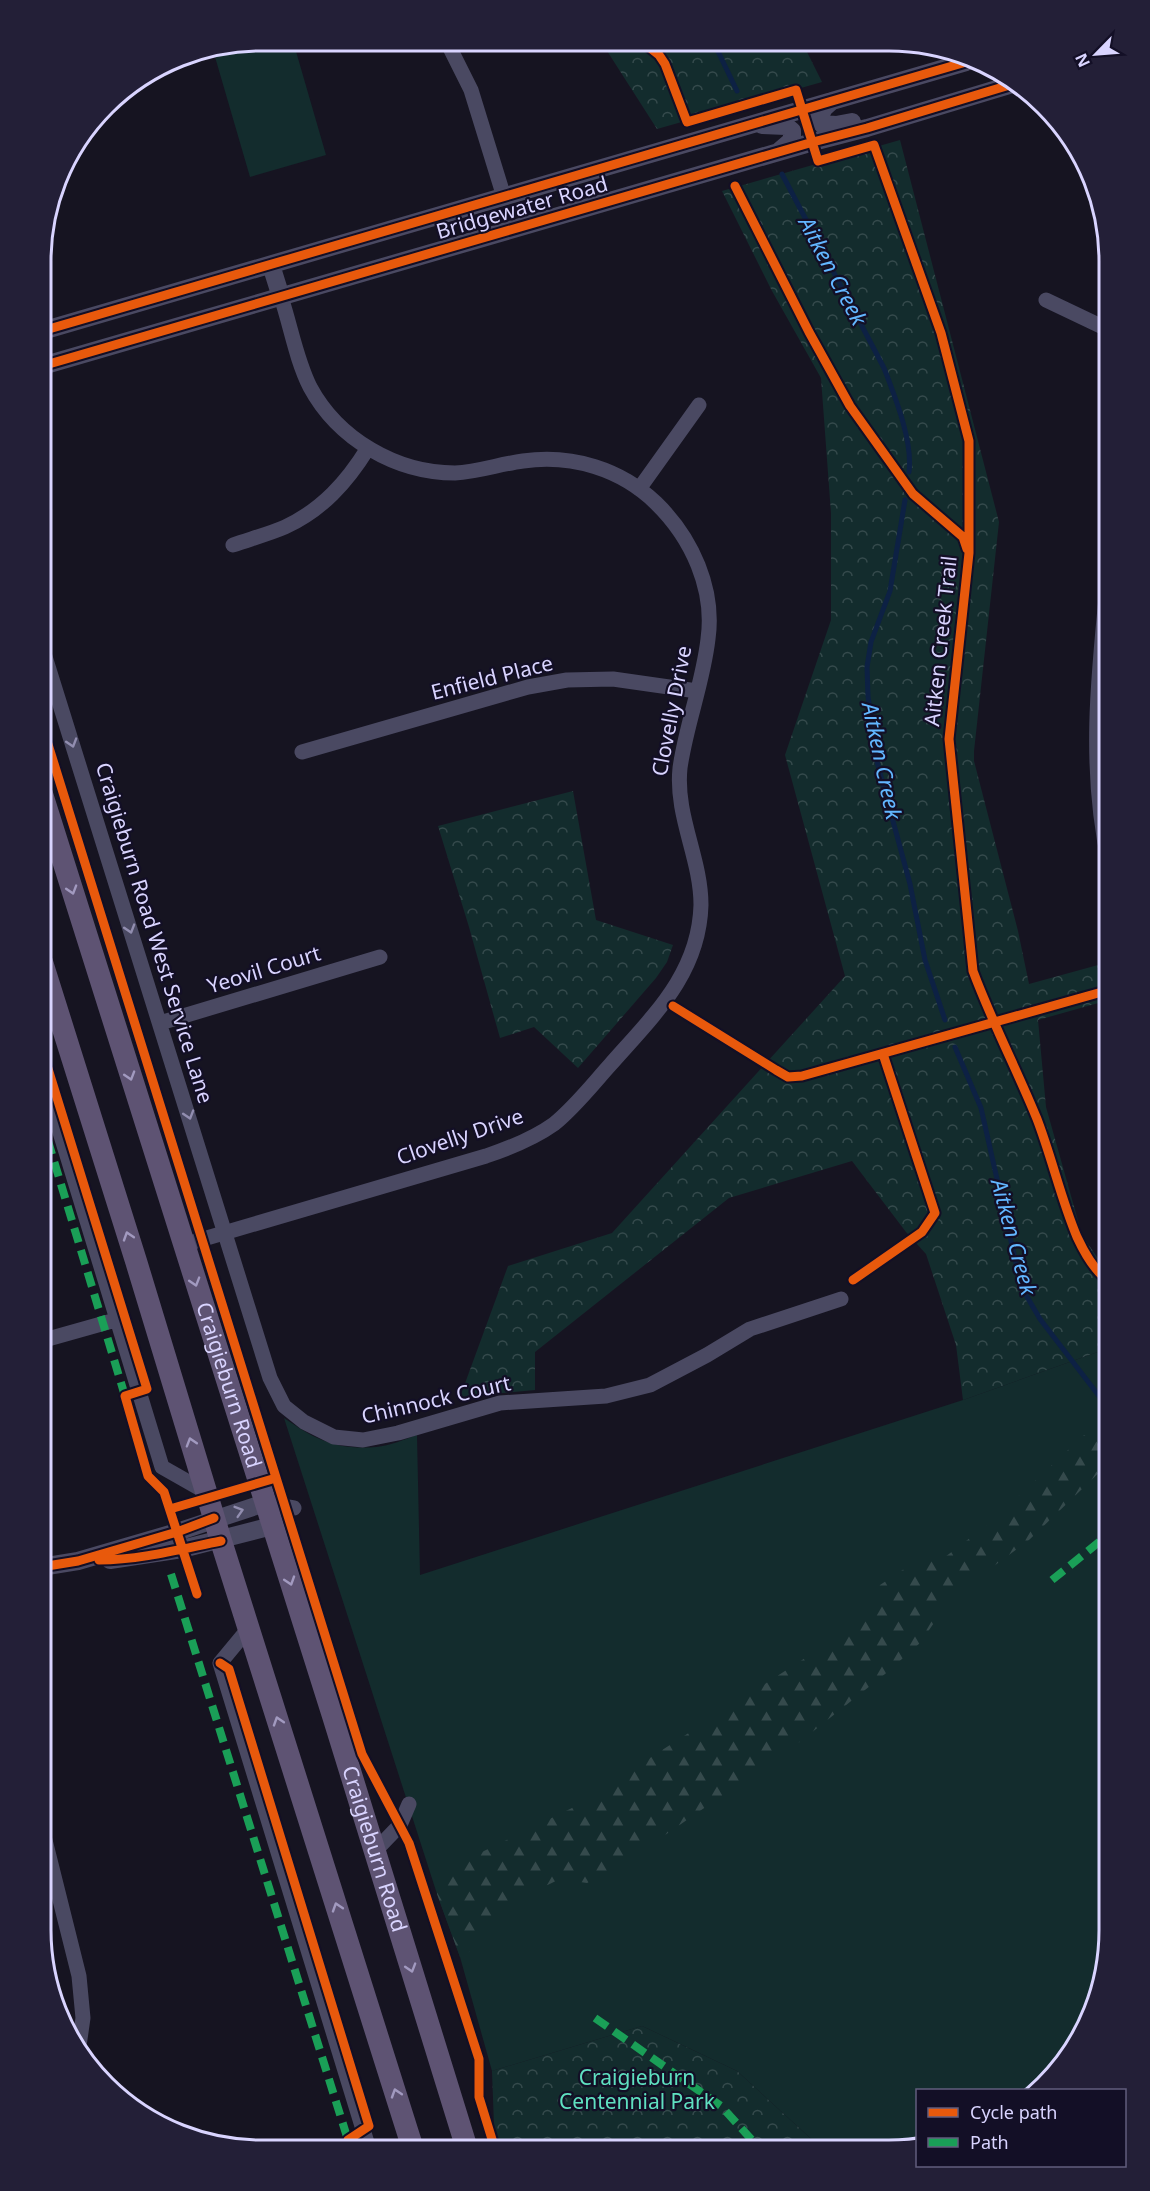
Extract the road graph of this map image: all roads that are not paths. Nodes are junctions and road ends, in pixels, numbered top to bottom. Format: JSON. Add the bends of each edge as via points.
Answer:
{"nodes":[{"id":1,"x":452,"y":51,"type":"edge"},
{"id":2,"x":961,"y":64,"type":"edge"},
{"id":3,"x":1006,"y":86,"type":"edge"},
{"id":4,"x":832,"y":101,"type":"junction"},
{"id":5,"x":910,"y":114,"type":"junction"},
{"id":6,"x":746,"y":126,"type":"junction"},
{"id":7,"x":776,"y":154,"type":"junction"},
{"id":8,"x":504,"y":197,"type":"junction"},
{"id":9,"x":271,"y":265,"type":"junction"},
{"id":10,"x":281,"y":297,"type":"junction"},
{"id":11,"x":1046,"y":300,"type":"dead end"},
{"id":12,"x":1099,"y":325,"type":"edge"},
{"id":13,"x":51,"y":328,"type":"edge"},
{"id":14,"x":51,"y":363,"type":"edge"},
{"id":15,"x":699,"y":405,"type":"dead end"},
{"id":16,"x":368,"y":448,"type":"junction"},
{"id":17,"x":639,"y":489,"type":"junction"},
{"id":18,"x":232,"y":545,"type":"dead end"},
{"id":19,"x":1099,"y":667,"type":"edge"},
{"id":20,"x":51,"y":676,"type":"edge"},
{"id":21,"x":697,"y":691,"type":"junction"},
{"id":22,"x":302,"y":752,"type":"dead end"},
{"id":23,"x":1099,"y":791,"type":"edge"},
{"id":24,"x":51,"y":823,"type":"edge"},
{"id":25,"x":380,"y":957,"type":"dead end"},
{"id":26,"x":51,"y":993,"type":"edge"},
{"id":27,"x":160,"y":1023,"type":"junction"},
{"id":28,"x":51,"y":1102,"type":"edge"},
{"id":29,"x":224,"y":1232,"type":"junction"},
{"id":30,"x":183,"y":1245,"type":"junction"},
{"id":31,"x":841,"y":1299,"type":"dead end"},
{"id":32,"x":119,"y":1319,"type":"junction"},
{"id":33,"x":51,"y":1338,"type":"edge"},
{"id":34,"x":206,"y":1492,"type":"junction"},
{"id":35,"x":265,"y":1503,"type":"junction"},
{"id":36,"x":214,"y":1518,"type":"junction"},
{"id":37,"x":272,"y":1526,"type":"junction"},
{"id":38,"x":221,"y":1540,"type":"junction"},
{"id":39,"x":78,"y":1561,"type":"junction"},
{"id":40,"x":51,"y":1565,"type":"edge"},
{"id":41,"x":249,"y":1628,"type":"junction"},
{"id":42,"x":409,"y":1804,"type":"dead end"},
{"id":43,"x":375,"y":1851,"type":"junction"},
{"id":44,"x":51,"y":1864,"type":"edge"},
{"id":45,"x":80,"y":2037,"type":"edge"},
{"id":46,"x":366,"y":2140,"type":"edge"},
{"id":47,"x":410,"y":2140,"type":"edge"},
{"id":48,"x":464,"y":2140,"type":"edge"}],
"edges":[{"from":1,"to":8,"type":"street","via":[[471,90]]},
{"from":2,"to":4,"type":"street","name":"Bridgewater Road"},
{"from":3,"to":5,"type":"street","name":"Bridgewater Road"},
{"from":4,"to":5,"type":"street","via":[[820,114],[822,124]]},
{"from":4,"to":6,"type":"street","name":"Bridgewater Road"},
{"from":5,"to":7,"type":"street","name":"Bridgewater Road"},
{"from":6,"to":7,"type":"street","via":[[786,126],[792,131],[792,140]]},
{"from":6,"to":8,"type":"street","name":"Bridgewater Road"},
{"from":7,"to":10,"type":"street","name":"Bridgewater Road"},
{"from":8,"to":9,"type":"street","name":"Bridgewater Road"},
{"from":9,"to":10,"type":"street","name":"Clovelly Drive"},
{"from":9,"to":13,"type":"street","name":"Bridgewater Road"},
{"from":10,"to":14,"type":"street","name":"Bridgewater Road"},
{"from":10,"to":16,"type":"street","name":"Clovelly Drive","via":[[311,388],[339,424]]},
{"from":11,"to":12,"type":"street"},
{"from":15,"to":17,"type":"street"},
{"from":16,"to":17,"type":"street","name":"Clovelly Drive","via":[[417,468],[454,473],[535,460],[576,461],[600,467]]},
{"from":16,"to":18,"type":"street","via":[[345,483],[319,507],[285,527]]},
{"from":17,"to":21,"type":"street","name":"Clovelly Drive","via":[[680,530],[703,579],[709,629]]},
{"from":19,"to":23,"type":"street"},
{"from":20,"to":27,"type":"street","name":"Craigieburn Road West Service Lane","one_way":true},
{"from":21,"to":22,"type":"street","name":"Enfield Place","via":[[613,679],[567,680],[528,687]]},
{"from":21,"to":29,"type":"street","name":"Clovelly Drive","via":[[679,791],[700,888],[699,922],[682,976],[659,1009],[570,1109],[525,1141],[486,1156]]},
{"from":24,"to":30,"type":"main road","name":"Craigieburn Road","one_way":true},
{"from":25,"to":27,"type":"street","name":"Yeovil Court"},
{"from":34,"to":26,"type":"main road","one_way":true},
{"from":27,"to":29,"type":"street","name":"Craigieburn Road West Service Lane","one_way":true},
{"from":28,"to":32,"type":"street"},
{"from":29,"to":30,"type":"street","name":"Clovelly Drive"},
{"from":29,"to":31,"type":"street","name":"Chinnock Court","via":[[270,1378],[284,1406],[304,1422],[334,1437],[363,1440],[500,1403],[606,1395],[650,1385],[750,1329]]},
{"from":30,"to":35,"type":"main road","name":"Craigieburn Road","one_way":true},
{"from":32,"to":33,"type":"street"},
{"from":32,"to":34,"type":"street","via":[[162,1467]]},
{"from":34,"to":36,"type":"main road"},
{"from":36,"to":35,"type":"street","one_way":true},
{"from":35,"to":37,"type":"main road","name":"Craigieburn Road"},
{"from":36,"to":38,"type":"main road"},
{"from":36,"to":39,"type":"street"},
{"from":37,"to":38,"type":"street"},
{"from":37,"to":43,"type":"main road","name":"Craigieburn Road","one_way":true},
{"from":38,"to":39,"type":"street","via":[[127,1558]]},
{"from":38,"to":41,"type":"main road"},
{"from":39,"to":40,"type":"street"},
{"from":41,"to":46,"type":"street","via":[[220,1663]]},
{"from":47,"to":41,"type":"main road","one_way":true},
{"from":42,"to":43,"type":"street","via":[[400,1825]]},
{"from":43,"to":48,"type":"main road","name":"Craigieburn Road","one_way":true},
{"from":44,"to":45,"type":"street","via":[[79,1976],[83,2018]]}]}
